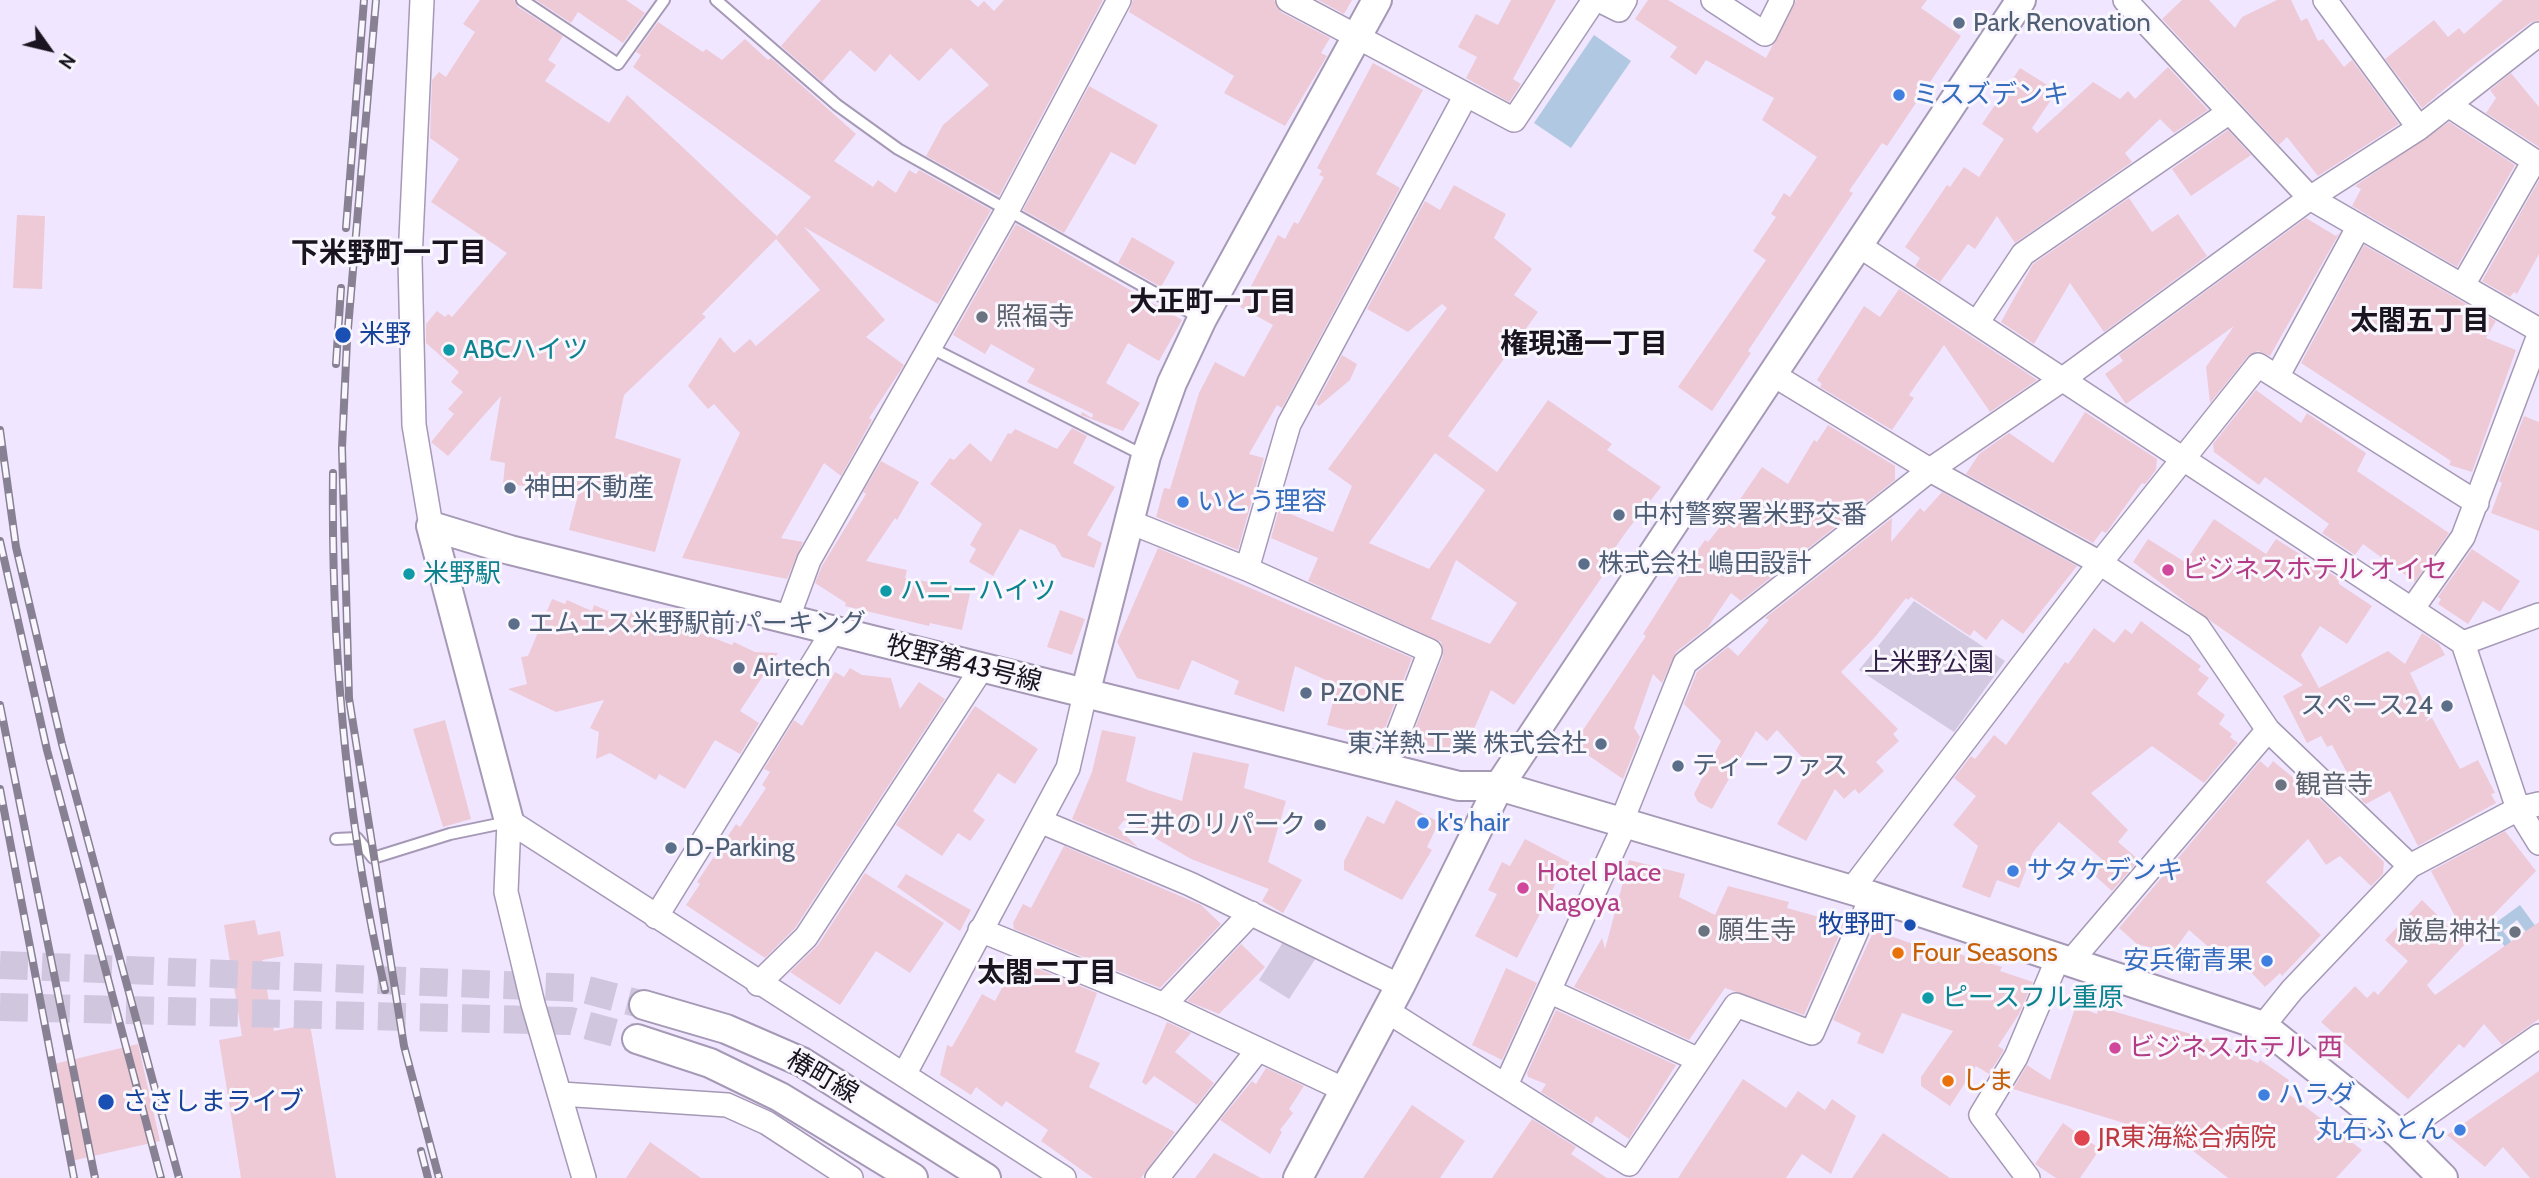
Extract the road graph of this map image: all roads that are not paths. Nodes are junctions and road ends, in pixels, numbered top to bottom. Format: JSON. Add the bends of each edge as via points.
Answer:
{"nodes":[{"id":1,"x":522,"y":0,"type":"edge"},
{"id":2,"x":664,"y":0,"type":"edge"},
{"id":3,"x":716,"y":0,"type":"edge"},
{"id":4,"x":1119,"y":0,"type":"edge"},
{"id":5,"x":1288,"y":0,"type":"edge"},
{"id":6,"x":1377,"y":0,"type":"edge"},
{"id":7,"x":1597,"y":0,"type":"edge"},
{"id":8,"x":1625,"y":0,"type":"edge"},
{"id":9,"x":1713,"y":0,"type":"edge"},
{"id":10,"x":1782,"y":0,"type":"edge"},
{"id":11,"x":2021,"y":0,"type":"edge"},
{"id":12,"x":2125,"y":0,"type":"edge"},
{"id":13,"x":2325,"y":0,"type":"edge"},
{"id":14,"x":424,"y":1,"type":"edge"},
{"id":15,"x":2539,"y":34,"type":"edge"},
{"id":16,"x":1357,"y":38,"type":"junction"},
{"id":17,"x":1466,"y":95,"type":"junction"},
{"id":18,"x":2450,"y":106,"type":"junction"},
{"id":19,"x":2228,"y":113,"type":"junction"},
{"id":20,"x":2419,"y":128,"type":"junction"},
{"id":21,"x":2537,"y":163,"type":"edge"},
{"id":22,"x":2310,"y":198,"type":"junction"},
{"id":23,"x":1007,"y":211,"type":"junction"},
{"id":24,"x":2359,"y":226,"type":"junction"},
{"id":25,"x":1858,"y":245,"type":"junction"},
{"id":26,"x":2463,"y":285,"type":"junction"},
{"id":27,"x":1202,"y":319,"type":"junction"},
{"id":28,"x":1977,"y":323,"type":"junction"},
{"id":29,"x":2539,"y":332,"type":"edge"},
{"id":30,"x":931,"y":348,"type":"junction"},
{"id":31,"x":1772,"y":374,"type":"junction"},
{"id":32,"x":2277,"y":377,"type":"junction"},
{"id":33,"x":2063,"y":379,"type":"junction"},
{"id":34,"x":1146,"y":456,"type":"junction"},
{"id":35,"x":2185,"y":459,"type":"junction"},
{"id":36,"x":1930,"y":470,"type":"junction"},
{"id":37,"x":2477,"y":503,"type":"junction"},
{"id":38,"x":1129,"y":522,"type":"junction"},
{"id":39,"x":431,"y":526,"type":"junction"},
{"id":40,"x":2101,"y":563,"type":"junction"},
{"id":41,"x":1247,"y":569,"type":"junction"},
{"id":42,"x":2413,"y":608,"type":"junction"},
{"id":43,"x":2539,"y":615,"type":"edge"},
{"id":44,"x":787,"y":620,"type":"junction"},
{"id":45,"x":833,"y":631,"type":"junction"},
{"id":46,"x":2463,"y":643,"type":"junction"},
{"id":47,"x":982,"y":668,"type":"junction"},
{"id":48,"x":1085,"y":694,"type":"junction"},
{"id":49,"x":2268,"y":730,"type":"junction"},
{"id":50,"x":1385,"y":768,"type":"junction"},
{"id":51,"x":1499,"y":786,"type":"junction"},
{"id":52,"x":2528,"y":807,"type":"edge"},
{"id":53,"x":509,"y":821,"type":"junction"},
{"id":54,"x":1042,"y":822,"type":"junction"},
{"id":55,"x":1623,"y":823,"type":"junction"},
{"id":56,"x":336,"y":839,"type":"dead end"},
{"id":57,"x":2539,"y":843,"type":"edge"},
{"id":58,"x":2410,"y":866,"type":"junction"},
{"id":59,"x":1862,"y":893,"type":"junction"},
{"id":60,"x":1251,"y":913,"type":"junction"},
{"id":61,"x":656,"y":917,"type":"junction"},
{"id":62,"x":981,"y":930,"type":"junction"},
{"id":63,"x":2065,"y":959,"type":"junction"},
{"id":64,"x":758,"y":984,"type":"junction"},
{"id":65,"x":1400,"y":986,"type":"junction"},
{"id":66,"x":1551,"y":992,"type":"junction"},
{"id":67,"x":644,"y":1005,"type":"tunnel mouth"},
{"id":68,"x":1164,"y":1005,"type":"junction"},
{"id":69,"x":1387,"y":1011,"type":"junction"},
{"id":70,"x":2263,"y":1026,"type":"junction"},
{"id":71,"x":2539,"y":1036,"type":"edge"},
{"id":72,"x":637,"y":1039,"type":"tunnel mouth"},
{"id":73,"x":1257,"y":1051,"type":"junction"},
{"id":74,"x":1699,"y":1060,"type":"junction"},
{"id":75,"x":905,"y":1073,"type":"junction"},
{"id":76,"x":1506,"y":1085,"type":"junction"},
{"id":77,"x":1345,"y":1090,"type":"junction"},
{"id":78,"x":561,"y":1094,"type":"junction"},
{"id":79,"x":2399,"y":1134,"type":"junction"},
{"id":80,"x":584,"y":1178,"type":"edge"},
{"id":81,"x":851,"y":1178,"type":"edge"},
{"id":82,"x":913,"y":1178,"type":"edge"},
{"id":83,"x":986,"y":1178,"type":"edge"},
{"id":84,"x":1064,"y":1178,"type":"edge"},
{"id":85,"x":1157,"y":1178,"type":"edge"},
{"id":86,"x":1298,"y":1178,"type":"edge"},
{"id":87,"x":2028,"y":1178,"type":"edge"},
{"id":88,"x":2443,"y":1178,"type":"edge"}],
"edges":[{"from":1,"to":2,"type":"lane","via":[[618,64]]},
{"from":3,"to":23,"type":"lane","via":[[837,105],[898,149]]},
{"from":4,"to":23,"type":"street"},
{"from":5,"to":16,"type":"street"},
{"from":6,"to":16,"type":"street"},
{"from":7,"to":8,"type":"street","via":[[1619,10]]},
{"from":7,"to":17,"type":"street","via":[[1514,120]]},
{"from":9,"to":10,"type":"street","via":[[1765,33]]},
{"from":11,"to":25,"type":"street"},
{"from":12,"to":19,"type":"street"},
{"from":13,"to":20,"type":"street"},
{"from":14,"to":39,"type":"street","via":[[410,260],[414,425]]},
{"from":15,"to":18,"type":"street"},
{"from":16,"to":17,"type":"street"},
{"from":16,"to":27,"type":"street"},
{"from":17,"to":41,"type":"street","via":[[1289,424]]},
{"from":18,"to":20,"type":"street"},
{"from":18,"to":21,"type":"street"},
{"from":19,"to":22,"type":"street"},
{"from":19,"to":28,"type":"street","via":[[2023,254]]},
{"from":20,"to":22,"type":"street"},
{"from":21,"to":26,"type":"street"},
{"from":22,"to":24,"type":"street"},
{"from":22,"to":33,"type":"street"},
{"from":23,"to":27,"type":"lane"},
{"from":23,"to":30,"type":"street"},
{"from":24,"to":26,"type":"street"},
{"from":24,"to":32,"type":"street"},
{"from":25,"to":28,"type":"street"},
{"from":25,"to":31,"type":"street"},
{"from":26,"to":29,"type":"street"},
{"from":27,"to":34,"type":"street","via":[[1172,383]]},
{"from":28,"to":33,"type":"street"},
{"from":29,"to":37,"type":"street"},
{"from":30,"to":34,"type":"lane"},
{"from":30,"to":44,"type":"street","via":[[810,560]]},
{"from":31,"to":36,"type":"street"},
{"from":31,"to":51,"type":"street"},
{"from":32,"to":35,"type":"street","via":[[2258,365]]},
{"from":32,"to":37,"type":"street"},
{"from":33,"to":35,"type":"street"},
{"from":33,"to":36,"type":"street"},
{"from":34,"to":38,"type":"street"},
{"from":35,"to":40,"type":"street"},
{"from":35,"to":42,"type":"street"},
{"from":36,"to":40,"type":"street"},
{"from":36,"to":55,"type":"street","via":[[1685,663]]},
{"from":37,"to":42,"type":"street","via":[[2463,537]]},
{"from":38,"to":41,"type":"street"},
{"from":38,"to":48,"type":"street"},
{"from":39,"to":44,"type":"street","name":"牧野第43号線"},
{"from":39,"to":53,"type":"street"},
{"from":40,"to":49,"type":"street","via":[[2198,627]]},
{"from":40,"to":59,"type":"street"},
{"from":41,"to":50,"type":"street","via":[[1430,651]]},
{"from":42,"to":46,"type":"street"},
{"from":43,"to":46,"type":"street"},
{"from":44,"to":45,"type":"street","name":"牧野第43号線"},
{"from":45,"to":47,"type":"street","name":"牧野第43号線"},
{"from":45,"to":61,"type":"street"},
{"from":46,"to":52,"type":"street"},
{"from":47,"to":48,"type":"street","name":"牧野第43号線"},
{"from":47,"to":64,"type":"street","via":[[806,937]]},
{"from":48,"to":50,"type":"street","name":"牧野第43号線"},
{"from":48,"to":54,"type":"street","via":[[1068,768]]},
{"from":49,"to":58,"type":"street"},
{"from":49,"to":63,"type":"street"},
{"from":50,"to":51,"type":"street","name":"牧野第43号線","via":[[1458,786]]},
{"from":51,"to":55,"type":"street","name":"牧野第43号線"},
{"from":51,"to":65,"type":"street"},
{"from":52,"to":57,"type":"street"},
{"from":52,"to":58,"type":"street"},
{"from":53,"to":56,"type":"lane","via":[[373,858],[357,838]]},
{"from":53,"to":61,"type":"street"},
{"from":53,"to":78,"type":"street","via":[[506,892]]},
{"from":54,"to":60,"type":"street"},
{"from":54,"to":62,"type":"street"},
{"from":55,"to":59,"type":"street","name":"牧野第43号線"},
{"from":55,"to":66,"type":"street"},
{"from":58,"to":70,"type":"street"},
{"from":59,"to":63,"type":"street","name":"牧野第43号線"},
{"from":59,"to":74,"type":"street","via":[[1812,1033],[1736,1005]]},
{"from":60,"to":65,"type":"street"},
{"from":60,"to":68,"type":"street"},
{"from":61,"to":64,"type":"street"},
{"from":62,"to":68,"type":"street"},
{"from":62,"to":75,"type":"street"},
{"from":63,"to":70,"type":"street","name":"牧野第43号線"},
{"from":63,"to":87,"type":"street","via":[[1982,1115]]},
{"from":64,"to":75,"type":"street"},
{"from":65,"to":69,"type":"street"},
{"from":66,"to":74,"type":"street"},
{"from":66,"to":76,"type":"street"},
{"from":67,"to":83,"type":"street","name":"椿町線","via":[[726,1029],[802,1062]]},
{"from":68,"to":73,"type":"street"},
{"from":69,"to":76,"type":"street"},
{"from":69,"to":77,"type":"street"},
{"from":70,"to":79,"type":"street","name":"牧野第43号線"},
{"from":71,"to":79,"type":"street"},
{"from":72,"to":82,"type":"street","name":"椿町線","via":[[710,1063],[780,1097]]},
{"from":73,"to":77,"type":"street"},
{"from":73,"to":85,"type":"street"},
{"from":74,"to":76,"type":"street","via":[[1629,1164]]},
{"from":75,"to":84,"type":"street"},
{"from":77,"to":86,"type":"street"},
{"from":78,"to":80,"type":"street"},
{"from":78,"to":81,"type":"street","via":[[727,1105],[767,1123]]},
{"from":79,"to":88,"type":"street","name":"牧野第43号線"}]}
